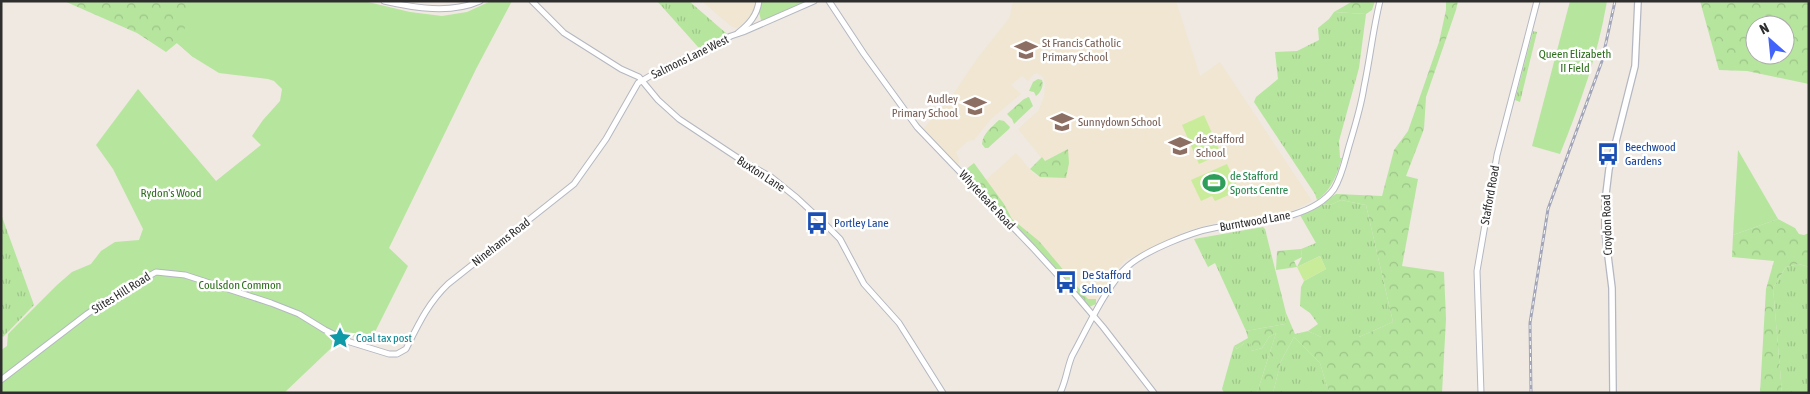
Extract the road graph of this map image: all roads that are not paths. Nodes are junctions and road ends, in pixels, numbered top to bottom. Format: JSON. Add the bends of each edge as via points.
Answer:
{"nodes":[{"id":1,"x":384,"y":1,"type":"edge"},
{"id":2,"x":480,"y":1,"type":"edge"},
{"id":3,"x":532,"y":1,"type":"edge"},
{"id":4,"x":759,"y":1,"type":"edge"},
{"id":5,"x":814,"y":1,"type":"edge"},
{"id":6,"x":829,"y":1,"type":"edge"},
{"id":7,"x":1380,"y":1,"type":"edge"},
{"id":8,"x":1537,"y":1,"type":"edge"},
{"id":9,"x":1638,"y":1,"type":"edge"},
{"id":10,"x":756,"y":15,"type":"junction"},
{"id":11,"x":763,"y":23,"type":"junction"},
{"id":12,"x":738,"y":33,"type":"junction"},
{"id":13,"x":643,"y":81,"type":"junction"},
{"id":14,"x":1094,"y":318,"type":"junction"},
{"id":15,"x":339,"y":337,"type":"joint"},
{"id":16,"x":1,"y":380,"type":"edge"},
{"id":17,"x":943,"y":393,"type":"edge"},
{"id":18,"x":1060,"y":393,"type":"edge"},
{"id":19,"x":1154,"y":393,"type":"edge"},
{"id":20,"x":1481,"y":393,"type":"edge"},
{"id":21,"x":1613,"y":393,"type":"edge"}],
"edges":[{"from":1,"to":2,"type":"street","via":[[443,9]]},
{"from":3,"to":13,"type":"street","name":"Buxton Lane","via":[[564,33]]},
{"from":4,"to":10,"type":"street"},
{"from":5,"to":11,"type":"street","name":"Salmons Lane West"},
{"from":6,"to":14,"type":"street","name":"Whyteleafe Road","via":[[916,127],[1033,248]]},
{"from":7,"to":14,"type":"street","name":"Burntwood Lane","via":[[1358,117],[1340,175],[1327,196],[1294,214],[1199,232],[1151,252],[1125,268],[1107,292]]},
{"from":8,"to":20,"type":"street","name":"Stafford Road","via":[[1497,155],[1477,271]]},
{"from":9,"to":21,"type":"main road","name":"Croydon Road","via":[[1635,66],[1609,169],[1605,202],[1612,288]]},
{"from":10,"to":11,"type":"street"},
{"from":10,"to":12,"type":"street","name":"Salmons Lane West"},
{"from":11,"to":12,"type":"street","name":"Salmons Lane West"},
{"from":12,"to":13,"type":"street","name":"Salmons Lane West"},
{"from":13,"to":15,"type":"street","name":"Ninehams Road","via":[[633,88],[606,139],[574,184],[442,289],[425,311],[406,349],[389,354]]},
{"from":13,"to":17,"type":"street","name":"Buxton Lane","via":[[679,120],[770,177],[840,239],[864,284],[899,324]]},
{"from":14,"to":18,"type":"street","name":"Burntwood Lane","via":[[1072,356]]},
{"from":14,"to":19,"type":"street","name":"Whyteleafe Road"},
{"from":15,"to":16,"type":"street","name":"Stites Hill Road","via":[[299,314],[271,303],[185,275],[156,272],[87,314]]}]}
